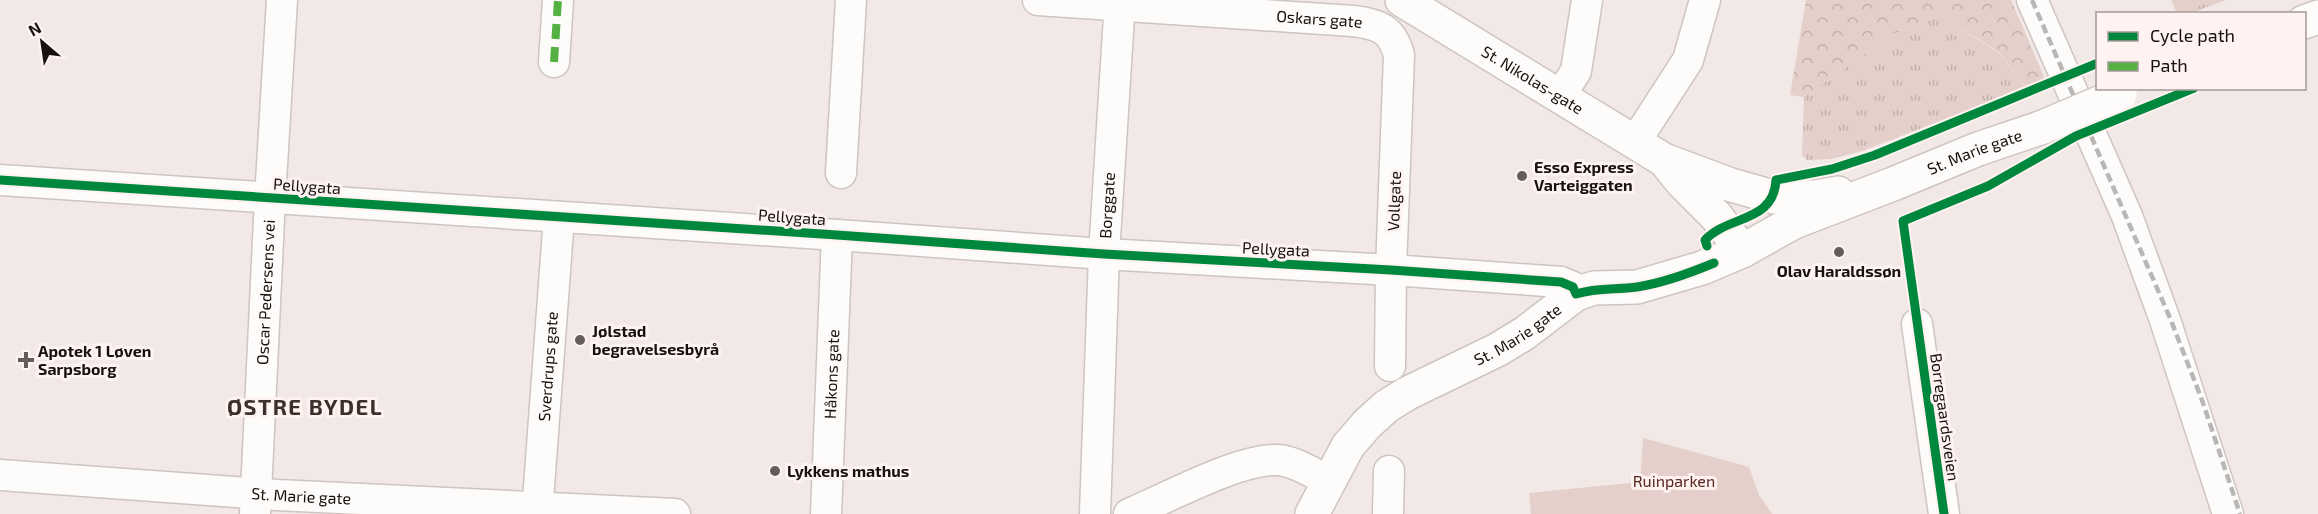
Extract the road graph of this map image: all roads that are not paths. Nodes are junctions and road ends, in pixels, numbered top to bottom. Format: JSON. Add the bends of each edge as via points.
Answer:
{"nodes":[{"id":1,"x":282,"y":0,"type":"edge"},
{"id":2,"x":558,"y":0,"type":"edge"},
{"id":3,"x":850,"y":0,"type":"edge"},
{"id":4,"x":1038,"y":0,"type":"edge"},
{"id":5,"x":1402,"y":0,"type":"edge"},
{"id":6,"x":1587,"y":0,"type":"edge"},
{"id":7,"x":1705,"y":0,"type":"edge"},
{"id":8,"x":2032,"y":0,"type":"edge"},
{"id":9,"x":1120,"y":3,"type":"edge"},
{"id":10,"x":1384,"y":28,"type":"joint"},
{"id":11,"x":554,"y":62,"type":"dead end"},
{"id":12,"x":2127,"y":91,"type":"edge"},
{"id":13,"x":1560,"y":96,"type":"junction"},
{"id":14,"x":2043,"y":127,"type":"junction"},
{"id":15,"x":1635,"y":142,"type":"junction"},
{"id":16,"x":1664,"y":160,"type":"junction"},
{"id":17,"x":841,"y":173,"type":"dead end"},
{"id":18,"x":0,"y":180,"type":"edge"},
{"id":19,"x":1893,"y":184,"type":"junction"},
{"id":20,"x":270,"y":198,"type":"junction"},
{"id":21,"x":559,"y":217,"type":"junction"},
{"id":22,"x":837,"y":235,"type":"junction"},
{"id":23,"x":1742,"y":251,"type":"junction"},
{"id":24,"x":1104,"y":254,"type":"junction"},
{"id":25,"x":1391,"y":270,"type":"junction"},
{"id":26,"x":1576,"y":294,"type":"junction"},
{"id":27,"x":1917,"y":324,"type":"dead end"},
{"id":28,"x":1390,"y":366,"type":"dead end"},
{"id":29,"x":1389,"y":471,"type":"dead end"},
{"id":30,"x":0,"y":475,"type":"edge"},
{"id":31,"x":1329,"y":481,"type":"junction"},
{"id":32,"x":256,"y":503,"type":"edge"},
{"id":33,"x":537,"y":511,"type":"edge"},
{"id":34,"x":675,"y":514,"type":"edge"},
{"id":35,"x":826,"y":514,"type":"edge"},
{"id":36,"x":1095,"y":514,"type":"edge"},
{"id":37,"x":1129,"y":514,"type":"edge"},
{"id":38,"x":1312,"y":514,"type":"edge"},
{"id":39,"x":1388,"y":514,"type":"edge"},
{"id":40,"x":1944,"y":514,"type":"edge"},
{"id":41,"x":2228,"y":514,"type":"edge"}],
"edges":[{"from":1,"to":20,"type":"street","name":"Oscar Pedersens vei"},
{"from":2,"to":11,"type":"street"},
{"from":3,"to":17,"type":"street"},
{"from":4,"to":9,"type":"street","name":"Oskars gate"},
{"from":5,"to":13,"type":"main road","name":"St. Nikolas-gate"},
{"from":6,"to":13,"type":"street","via":[[1576,71]]},
{"from":7,"to":15,"type":"street","via":[[1688,60]]},
{"from":8,"to":41,"type":"street","via":[[2127,216]]},
{"from":9,"to":10,"type":"street","name":"Oskars gate","via":[[1353,21]]},
{"from":9,"to":24,"type":"street","name":"Borggate"},
{"from":10,"to":25,"type":"street","name":"Vollgate","via":[[1395,40],[1400,55]]},
{"from":12,"to":14,"type":"main road","name":"St. Marie gate","bridge":true},
{"from":13,"to":15,"type":"main road","name":"St. Nikolas-gate"},
{"from":14,"to":19,"type":"main road","name":"St. Marie gate"},
{"from":14,"to":23,"type":"main road","name":"St. Marie gate","via":[[1984,164],[1804,238]]},
{"from":15,"to":16,"type":"main road","name":"St. Nikolas-gate"},
{"from":16,"to":19,"type":"main road","name":"St. Nikolas-gate","via":[[1773,197],[1815,197]]},
{"from":16,"to":23,"type":"main road","name":"St. Nikolas-gate","via":[[1717,216]]},
{"from":18,"to":20,"type":"street","name":"Pellygata"},
{"from":19,"to":23,"type":"main road","name":"St. Marie gate","via":[[1794,222]]},
{"from":20,"to":21,"type":"street","name":"Pellygata"},
{"from":20,"to":32,"type":"street","name":"Oscar Pedersens vei"},
{"from":21,"to":22,"type":"street","name":"Pellygata"},
{"from":21,"to":33,"type":"street","name":"Sverdrups gate"},
{"from":22,"to":24,"type":"street","name":"Pellygata"},
{"from":22,"to":35,"type":"street","name":"Håkons gate"},
{"from":23,"to":26,"type":"main road","name":"St. Marie gate","via":[[1667,280],[1637,287],[1594,288]]},
{"from":24,"to":25,"type":"street","name":"Pellygata"},
{"from":24,"to":36,"type":"street","name":"Borggate"},
{"from":25,"to":26,"type":"street","name":"Pellygata","via":[[1561,282],[1573,287]]},
{"from":25,"to":28,"type":"street","name":"Vollgate"},
{"from":26,"to":31,"type":"main road","name":"St. Marie gate","via":[[1497,350],[1387,406],[1348,446]]},
{"from":27,"to":40,"type":"street","name":"Borregaardsveien"},
{"from":29,"to":39,"type":"street"},
{"from":30,"to":32,"type":"street","name":"St. Marie gate"},
{"from":31,"to":37,"type":"street","via":[[1276,460],[1244,464]]},
{"from":31,"to":38,"type":"main road","name":"St. Marie gate"},
{"from":32,"to":33,"type":"street","name":"St. Marie gate"},
{"from":33,"to":34,"type":"street","name":"St. Marie gate"}]}
